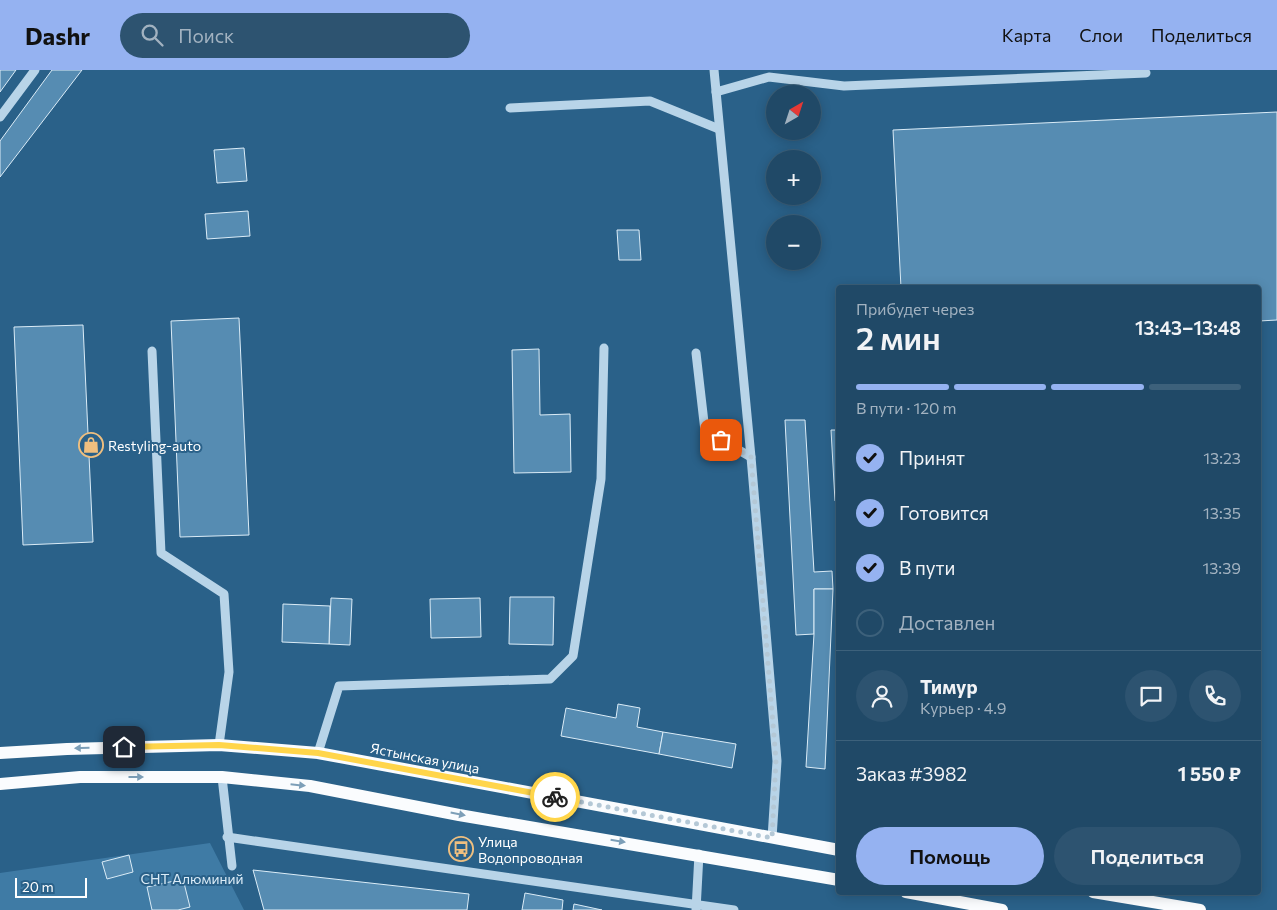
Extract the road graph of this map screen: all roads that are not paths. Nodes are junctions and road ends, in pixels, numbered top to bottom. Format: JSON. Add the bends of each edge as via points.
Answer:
{"nodes":[{"id":1,"x":35,"y":70,"type":"edge"},
{"id":2,"x":714,"y":70,"type":"edge"},
{"id":3,"x":1146,"y":73,"type":"dead end"},
{"id":4,"x":716,"y":92,"type":"junction"},
{"id":5,"x":510,"y":108,"type":"dead end"},
{"id":6,"x":0,"y":117,"type":"edge"},
{"id":7,"x":718,"y":129,"type":"junction"},
{"id":8,"x":604,"y":348,"type":"dead end"},
{"id":9,"x":152,"y":351,"type":"dead end"},
{"id":10,"x":696,"y":353,"type":"dead end"},
{"id":11,"x":751,"y":457,"type":"junction"},
{"id":12,"x":219,"y":745,"type":"junction"},
{"id":13,"x":0,"y":753,"type":"edge"},
{"id":14,"x":318,"y":753,"type":"junction"},
{"id":15,"x":222,"y":778,"type":"junction"},
{"id":16,"x":0,"y":784,"type":"edge"},
{"id":17,"x":227,"y":837,"type":"junction"},
{"id":18,"x":772,"y":838,"type":"junction"},
{"id":19,"x":836,"y":849,"type":"edge"},
{"id":20,"x":699,"y":854,"type":"junction"},
{"id":21,"x":232,"y":866,"type":"dead end"},
{"id":22,"x":836,"y":879,"type":"edge"},
{"id":23,"x":922,"y":895,"type":"edge"},
{"id":24,"x":1111,"y":895,"type":"edge"},
{"id":25,"x":696,"y":907,"type":"edge"},
{"id":26,"x":734,"y":910,"type":"edge"},
{"id":27,"x":1002,"y":910,"type":"edge"},
{"id":28,"x":1200,"y":910,"type":"edge"}],
"edges":[{"from":1,"to":6,"type":"lane"},
{"from":2,"to":4,"type":"lane"},
{"from":3,"to":4,"type":"lane","via":[[844,86],[769,77]]},
{"from":4,"to":7,"type":"lane"},
{"from":5,"to":7,"type":"lane","via":[[650,101]]},
{"from":7,"to":11,"type":"lane"},
{"from":8,"to":14,"type":"lane","via":[[601,479],[573,656],[550,679],[339,686]]},
{"from":9,"to":12,"type":"lane","via":[[160,553],[224,594],[229,672]]},
{"from":10,"to":11,"type":"lane","via":[[705,431]]},
{"from":11,"to":18,"type":"lane","via":[[776,760]]},
{"from":12,"to":13,"type":"main road","name":"Ястынская улица","one_way":true,"via":[[67,748]]},
{"from":12,"to":14,"type":"main road","name":"Ястынская улица"},
{"from":14,"to":18,"type":"main road","name":"Ястынская улица"},
{"from":16,"to":15,"type":"main road","one_way":true,"via":[[80,777]]},
{"from":15,"to":17,"type":"lane"},
{"from":15,"to":20,"type":"main road","one_way":true,"via":[[310,786]]},
{"from":17,"to":21,"type":"lane"},
{"from":17,"to":25,"type":"lane"},
{"from":18,"to":19,"type":"main road","name":"Ястынская улица"},
{"from":20,"to":22,"type":"main road"},
{"from":20,"to":25,"type":"lane"},
{"from":23,"to":27,"type":"main road"},
{"from":24,"to":28,"type":"main road"},
{"from":25,"to":26,"type":"lane"}]}
